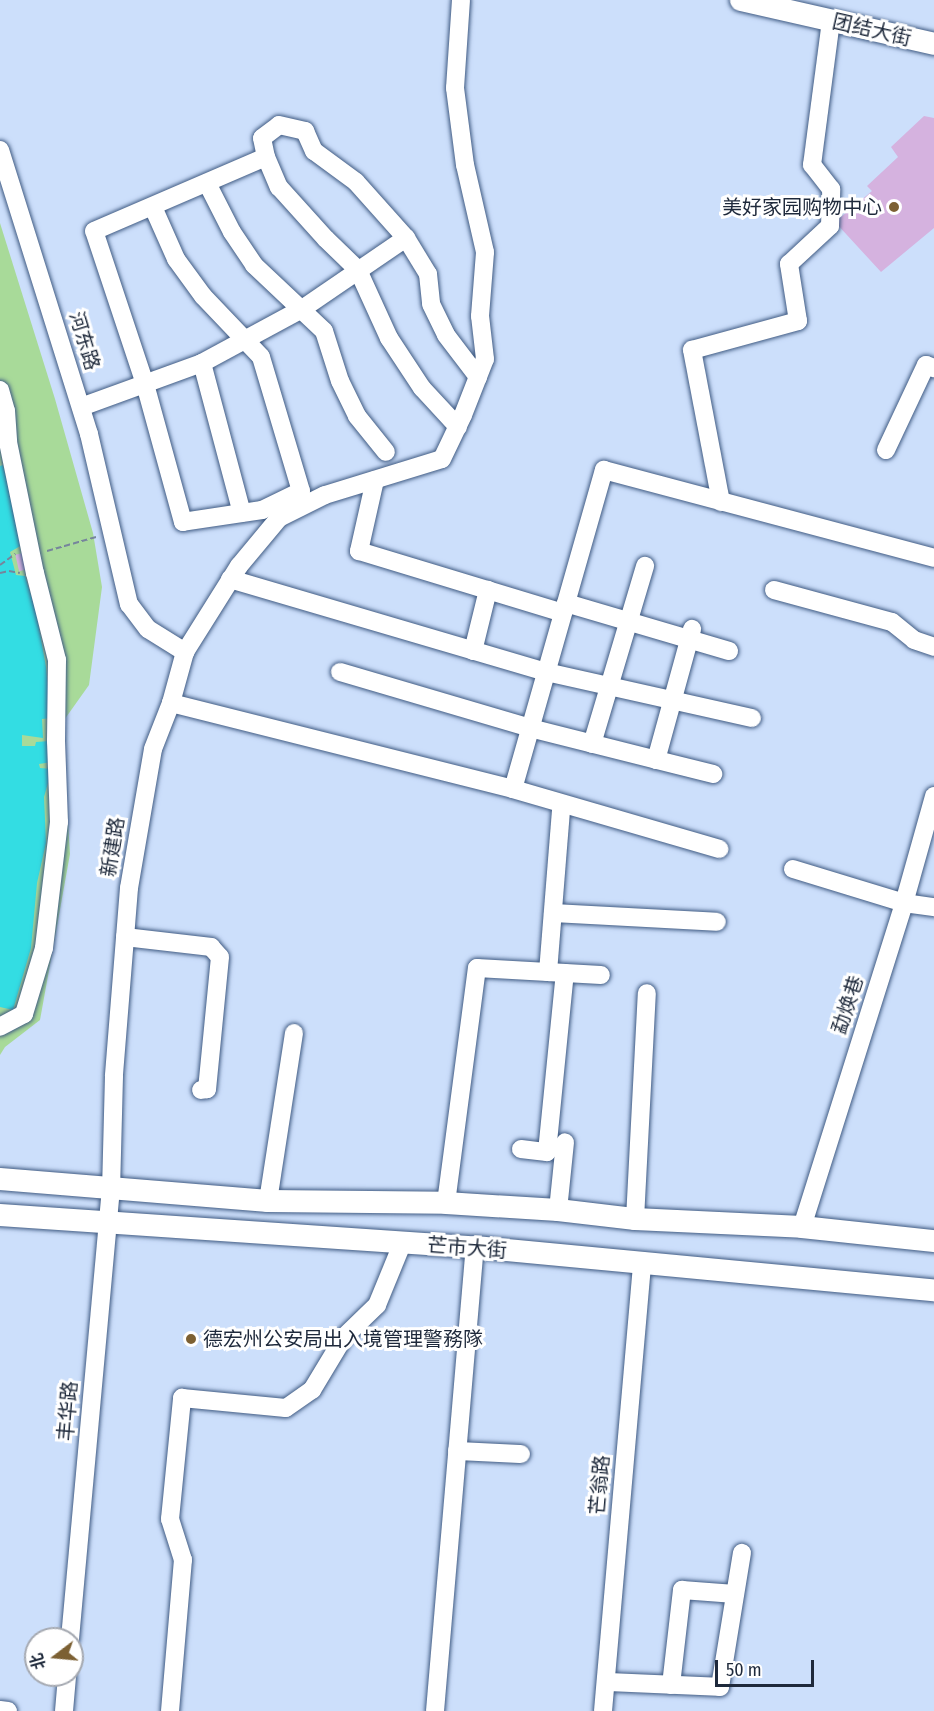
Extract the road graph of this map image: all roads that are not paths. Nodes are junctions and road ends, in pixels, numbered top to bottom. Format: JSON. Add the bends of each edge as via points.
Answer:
{"nodes":[{"id":1,"x":461,"y":0,"type":"edge"},
{"id":2,"x":741,"y":0,"type":"edge"},
{"id":3,"x":789,"y":5,"type":"edge"},
{"id":4,"x":831,"y":21,"type":"junction"},
{"id":5,"x":934,"y":44,"type":"edge"},
{"id":6,"x":1,"y":154,"type":"edge"},
{"id":7,"x":266,"y":157,"type":"junction"},
{"id":8,"x":207,"y":183,"type":"junction"},
{"id":9,"x":153,"y":207,"type":"junction"},
{"id":10,"x":406,"y":238,"type":"junction"},
{"id":11,"x":358,"y":270,"type":"junction"},
{"id":12,"x":302,"y":309,"type":"junction"},
{"id":13,"x":246,"y":340,"type":"junction"},
{"id":14,"x":202,"y":363,"type":"junction"},
{"id":15,"x":934,"y":368,"type":"edge"},
{"id":16,"x":478,"y":377,"type":"junction"},
{"id":17,"x":145,"y":384,"type":"junction"},
{"id":18,"x":0,"y":390,"type":"edge"},
{"id":19,"x":81,"y":407,"type":"junction"},
{"id":20,"x":458,"y":427,"type":"junction"},
{"id":21,"x":886,"y":450,"type":"dead end"},
{"id":22,"x":386,"y":452,"type":"dead end"},
{"id":23,"x":375,"y":480,"type":"junction"},
{"id":24,"x":721,"y":502,"type":"junction"},
{"id":25,"x":242,"y":513,"type":"junction"},
{"id":26,"x":934,"y":558,"type":"edge"},
{"id":27,"x":645,"y":566,"type":"dead end"},
{"id":28,"x":231,"y":579,"type":"junction"},
{"id":29,"x":488,"y":590,"type":"junction"},
{"id":30,"x":774,"y":590,"type":"dead end"},
{"id":31,"x":564,"y":608,"type":"junction"},
{"id":32,"x":629,"y":623,"type":"junction"},
{"id":33,"x":691,"y":635,"type":"junction"},
{"id":34,"x":934,"y":647,"type":"edge"},
{"id":35,"x":473,"y":651,"type":"junction"},
{"id":36,"x":729,"y":651,"type":"dead end"},
{"id":37,"x":185,"y":652,"type":"junction"},
{"id":38,"x":340,"y":672,"type":"dead end"},
{"id":39,"x":546,"y":672,"type":"junction"},
{"id":40,"x":610,"y":687,"type":"junction"},
{"id":41,"x":674,"y":700,"type":"junction"},
{"id":42,"x":171,"y":703,"type":"junction"},
{"id":43,"x":752,"y":718,"type":"dead end"},
{"id":44,"x":530,"y":728,"type":"junction"},
{"id":45,"x":592,"y":744,"type":"junction"},
{"id":46,"x":656,"y":760,"type":"junction"},
{"id":47,"x":712,"y":774,"type":"dead end"},
{"id":48,"x":513,"y":789,"type":"junction"},
{"id":49,"x":934,"y":796,"type":"edge"},
{"id":50,"x":561,"y":811,"type":"dead end"},
{"id":51,"x":719,"y":849,"type":"dead end"},
{"id":52,"x":793,"y":869,"type":"dead end"},
{"id":53,"x":904,"y":903,"type":"junction"},
{"id":54,"x":934,"y":907,"type":"edge"},
{"id":55,"x":553,"y":913,"type":"junction"},
{"id":56,"x":717,"y":922,"type":"dead end"},
{"id":57,"x":125,"y":937,"type":"junction"},
{"id":58,"x":557,"y":973,"type":"junction"},
{"id":59,"x":601,"y":975,"type":"dead end"},
{"id":60,"x":647,"y":993,"type":"dead end"},
{"id":61,"x":0,"y":1027,"type":"edge"},
{"id":62,"x":294,"y":1033,"type":"dead end"},
{"id":63,"x":201,"y":1090,"type":"dead end"},
{"id":64,"x":565,"y":1142,"type":"dead end"},
{"id":65,"x":521,"y":1149,"type":"dead end"},
{"id":66,"x":0,"y":1179,"type":"edge"},
{"id":67,"x":111,"y":1188,"type":"junction"},
{"id":68,"x":268,"y":1201,"type":"junction"},
{"id":69,"x":446,"y":1203,"type":"junction"},
{"id":70,"x":558,"y":1210,"type":"junction"},
{"id":71,"x":0,"y":1215,"type":"edge"},
{"id":72,"x":635,"y":1219,"type":"junction"},
{"id":73,"x":107,"y":1223,"type":"junction"},
{"id":74,"x":802,"y":1227,"type":"junction"},
{"id":75,"x":934,"y":1241,"type":"edge"},
{"id":76,"x":402,"y":1244,"type":"junction"},
{"id":77,"x":475,"y":1247,"type":"junction"},
{"id":78,"x":642,"y":1262,"type":"junction"},
{"id":79,"x":934,"y":1290,"type":"edge"},
{"id":80,"x":457,"y":1451,"type":"junction"},
{"id":81,"x":521,"y":1454,"type":"dead end"},
{"id":82,"x":742,"y":1553,"type":"dead end"},
{"id":83,"x":735,"y":1594,"type":"junction"},
{"id":84,"x":71,"y":1627,"type":"edge"},
{"id":85,"x":606,"y":1682,"type":"junction"},
{"id":86,"x":671,"y":1685,"type":"junction"},
{"id":87,"x":66,"y":1687,"type":"edge"},
{"id":88,"x":0,"y":1710,"type":"edge"},
{"id":89,"x":8,"y":1711,"type":"edge"},
{"id":90,"x":63,"y":1711,"type":"edge"},
{"id":91,"x":170,"y":1711,"type":"edge"},
{"id":92,"x":435,"y":1711,"type":"edge"},
{"id":93,"x":603,"y":1711,"type":"edge"}],
"edges":[{"from":1,"to":16,"type":"street","name":"新建路","via":[[455,88],[465,165],[485,252],[480,316],[485,359]]},
{"from":2,"to":3,"type":"main road","name":"团结大街"},
{"from":3,"to":4,"type":"main road","name":"团结大街"},
{"from":4,"to":5,"type":"main road","name":"团结大街"},
{"from":4,"to":24,"type":"street","via":[[812,165],[831,189],[830,226],[789,264],[798,321],[692,350]]},
{"from":6,"to":19,"type":"street","name":"河东路"},
{"from":7,"to":8,"type":"street"},
{"from":7,"to":10,"type":"street","via":[[262,138],[279,125],[305,131],[314,151],[356,182]]},
{"from":7,"to":11,"type":"street","via":[[279,187]]},
{"from":8,"to":9,"type":"street"},
{"from":8,"to":12,"type":"street","via":[[254,265]]},
{"from":9,"to":13,"type":"street","via":[[176,259],[203,296]]},
{"from":9,"to":17,"type":"street","via":[[94,231]]},
{"from":10,"to":11,"type":"street"},
{"from":10,"to":16,"type":"street","via":[[428,274],[431,304],[446,335]]},
{"from":11,"to":12,"type":"street"},
{"from":11,"to":20,"type":"street","via":[[389,338],[422,388]]},
{"from":12,"to":13,"type":"street"},
{"from":12,"to":22,"type":"street","via":[[324,331],[340,381],[357,416]]},
{"from":13,"to":14,"type":"street"},
{"from":13,"to":25,"type":"street","via":[[261,357],[301,491],[262,510]]},
{"from":14,"to":17,"type":"street"},
{"from":14,"to":25,"type":"street"},
{"from":15,"to":21,"type":"street","via":[[926,364]]},
{"from":16,"to":20,"type":"street","name":"新建路"},
{"from":17,"to":19,"type":"street"},
{"from":17,"to":25,"type":"street","via":[[183,522]]},
{"from":18,"to":61,"type":"street","via":[[57,660],[59,822],[44,948],[24,1014]]},
{"from":19,"to":37,"type":"street","name":"河东路","via":[[129,604],[148,629]]},
{"from":20,"to":23,"type":"street","name":"新建路","via":[[442,459]]},
{"from":23,"to":28,"type":"street","name":"新建路","via":[[325,495],[279,519]]},
{"from":23,"to":29,"type":"street","via":[[359,551]]},
{"from":24,"to":26,"type":"street"},
{"from":24,"to":31,"type":"street","via":[[604,470]]},
{"from":27,"to":32,"type":"street"},
{"from":28,"to":35,"type":"street"},
{"from":28,"to":37,"type":"street","name":"新建路"},
{"from":29,"to":31,"type":"street"},
{"from":29,"to":35,"type":"street"},
{"from":30,"to":34,"type":"street","via":[[892,622],[914,640]]},
{"from":31,"to":32,"type":"street"},
{"from":31,"to":39,"type":"street"},
{"from":32,"to":33,"type":"street"},
{"from":32,"to":40,"type":"street"},
{"from":33,"to":36,"type":"street"},
{"from":33,"to":41,"type":"street"},
{"from":35,"to":39,"type":"street"},
{"from":37,"to":42,"type":"street","name":"新建路"},
{"from":38,"to":44,"type":"street"},
{"from":39,"to":40,"type":"street"},
{"from":39,"to":44,"type":"street"},
{"from":40,"to":41,"type":"street"},
{"from":40,"to":45,"type":"street"},
{"from":41,"to":43,"type":"street"},
{"from":41,"to":46,"type":"street"},
{"from":42,"to":48,"type":"street"},
{"from":42,"to":57,"type":"street","name":"新建路","via":[[153,749],[129,888]]},
{"from":44,"to":45,"type":"street"},
{"from":44,"to":48,"type":"street"},
{"from":45,"to":46,"type":"street"},
{"from":46,"to":47,"type":"street"},
{"from":48,"to":51,"type":"street"},
{"from":49,"to":53,"type":"street","name":"勐焕巷"},
{"from":50,"to":55,"type":"street"},
{"from":52,"to":53,"type":"street"},
{"from":53,"to":54,"type":"street"},
{"from":53,"to":74,"type":"street","name":"勐焕巷"},
{"from":55,"to":56,"type":"street"},
{"from":55,"to":58,"type":"street"},
{"from":57,"to":63,"type":"street","via":[[211,947],[219,957],[207,1089]]},
{"from":57,"to":67,"type":"street","name":"新建路","via":[[114,1076]]},
{"from":58,"to":59,"type":"street"},
{"from":58,"to":65,"type":"street","via":[[547,1152]]},
{"from":58,"to":69,"type":"street","via":[[477,968]]},
{"from":60,"to":72,"type":"street"},
{"from":62,"to":68,"type":"street"},
{"from":64,"to":70,"type":"street"},
{"from":66,"to":67,"type":"main road"},
{"from":67,"to":68,"type":"main road"},
{"from":67,"to":73,"type":"street","name":"丰华路"},
{"from":68,"to":69,"type":"main road"},
{"from":69,"to":70,"type":"main road"},
{"from":70,"to":72,"type":"main road"},
{"from":71,"to":73,"type":"main road","name":"芒市大街"},
{"from":72,"to":74,"type":"main road"},
{"from":73,"to":76,"type":"main road","name":"芒市大街"},
{"from":73,"to":84,"type":"street","name":"丰华路"},
{"from":74,"to":75,"type":"main road"},
{"from":76,"to":77,"type":"main road","name":"芒市大街"},
{"from":76,"to":91,"type":"street","via":[[377,1305],[344,1337],[312,1390],[286,1408],[182,1398],[170,1519],[183,1560]]},
{"from":77,"to":78,"type":"main road","name":"芒市大街"},
{"from":77,"to":80,"type":"street"},
{"from":78,"to":79,"type":"main road","name":"芒市大街"},
{"from":78,"to":85,"type":"street","name":"芒翁路"},
{"from":80,"to":81,"type":"street"},
{"from":80,"to":92,"type":"street"},
{"from":82,"to":83,"type":"street"},
{"from":83,"to":86,"type":"street","via":[[720,1687]]},
{"from":83,"to":86,"type":"street","via":[[682,1590]]},
{"from":85,"to":86,"type":"street"},
{"from":85,"to":93,"type":"street","name":"芒翁路"},
{"from":87,"to":90,"type":"street"},
{"from":88,"to":89,"type":"street"}]}
